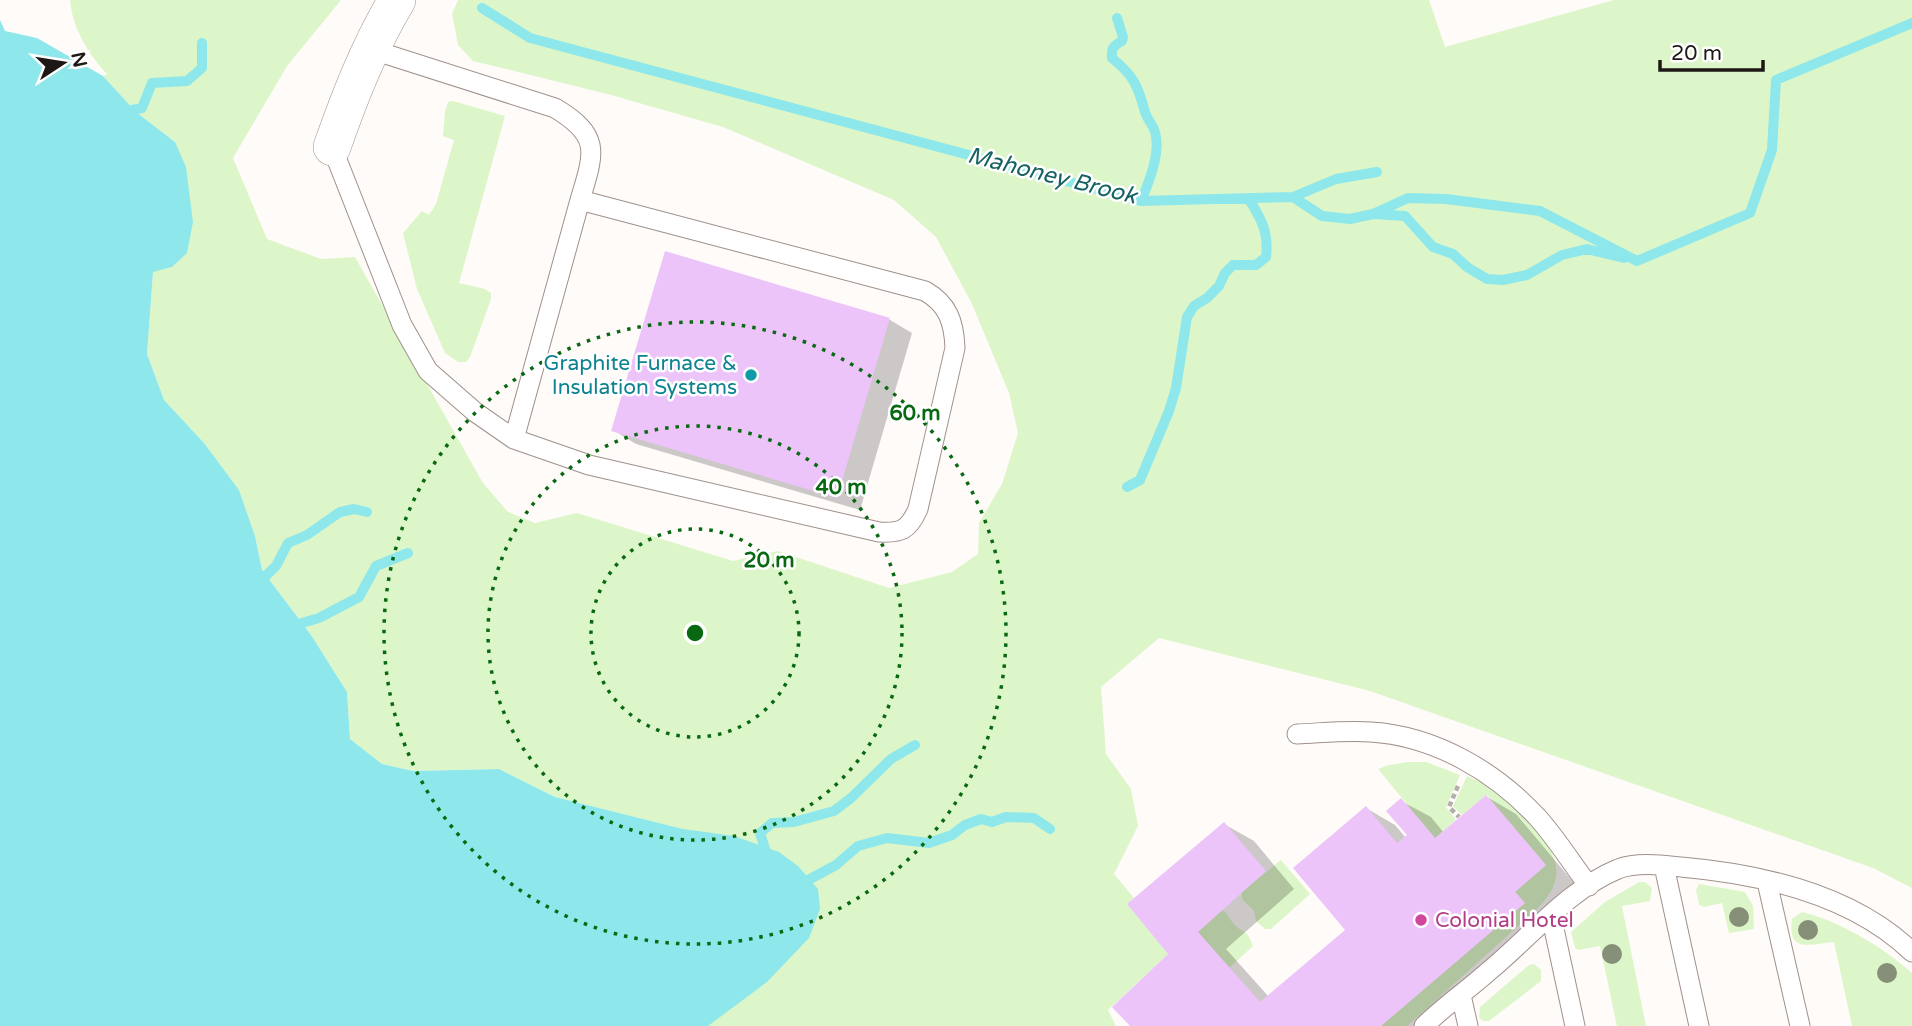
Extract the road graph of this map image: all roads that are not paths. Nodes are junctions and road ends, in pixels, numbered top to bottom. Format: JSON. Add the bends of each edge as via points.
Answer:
{"nodes":[{"id":1,"x":397,"y":0,"type":"edge"},
{"id":2,"x":370,"y":49,"type":"junction"},
{"id":3,"x":332,"y":147,"type":"joint"},
{"id":4,"x":580,"y":200,"type":"junction"},
{"id":5,"x":514,"y":439,"type":"junction"},
{"id":6,"x":1297,"y":734,"type":"dead end"},
{"id":7,"x":1664,"y":866,"type":"junction"},
{"id":8,"x":1767,"y":882,"type":"junction"},
{"id":9,"x":1590,"y":886,"type":"junction"},
{"id":10,"x":1551,"y":915,"type":"junction"},
{"id":11,"x":1912,"y":952,"type":"edge"},
{"id":12,"x":1461,"y":995,"type":"junction"},
{"id":13,"x":1424,"y":1026,"type":"edge"},
{"id":14,"x":1468,"y":1026,"type":"edge"},
{"id":15,"x":1575,"y":1026,"type":"edge"},
{"id":16,"x":1699,"y":1026,"type":"edge"},
{"id":17,"x":1800,"y":1026,"type":"edge"}],
"edges":[{"from":1,"to":2,"type":"street"},
{"from":2,"to":3,"type":"street"},
{"from":2,"to":4,"type":"lane","via":[[555,108],[578,122],[590,140],[591,164]]},
{"from":3,"to":5,"type":"lane","via":[[402,325],[428,371],[474,412]]},
{"from":4,"to":5,"type":"lane"},
{"from":4,"to":5,"type":"lane","via":[[925,291],[938,299],[954,328],[955,348],[918,509],[912,523],[898,533],[879,532],[589,465]]},
{"from":6,"to":9,"type":"lane","via":[[1372,732],[1426,743],[1464,760],[1500,782],[1538,818]]},
{"from":7,"to":8,"type":"lane"},
{"from":7,"to":9,"type":"lane","via":[[1622,868]]},
{"from":7,"to":16,"type":"lane"},
{"from":8,"to":11,"type":"lane","via":[[1822,897],[1852,911]]},
{"from":8,"to":17,"type":"lane"},
{"from":9,"to":10,"type":"lane"},
{"from":10,"to":12,"type":"lane"},
{"from":10,"to":15,"type":"lane"},
{"from":12,"to":13,"type":"lane"},
{"from":12,"to":14,"type":"lane"}]}
